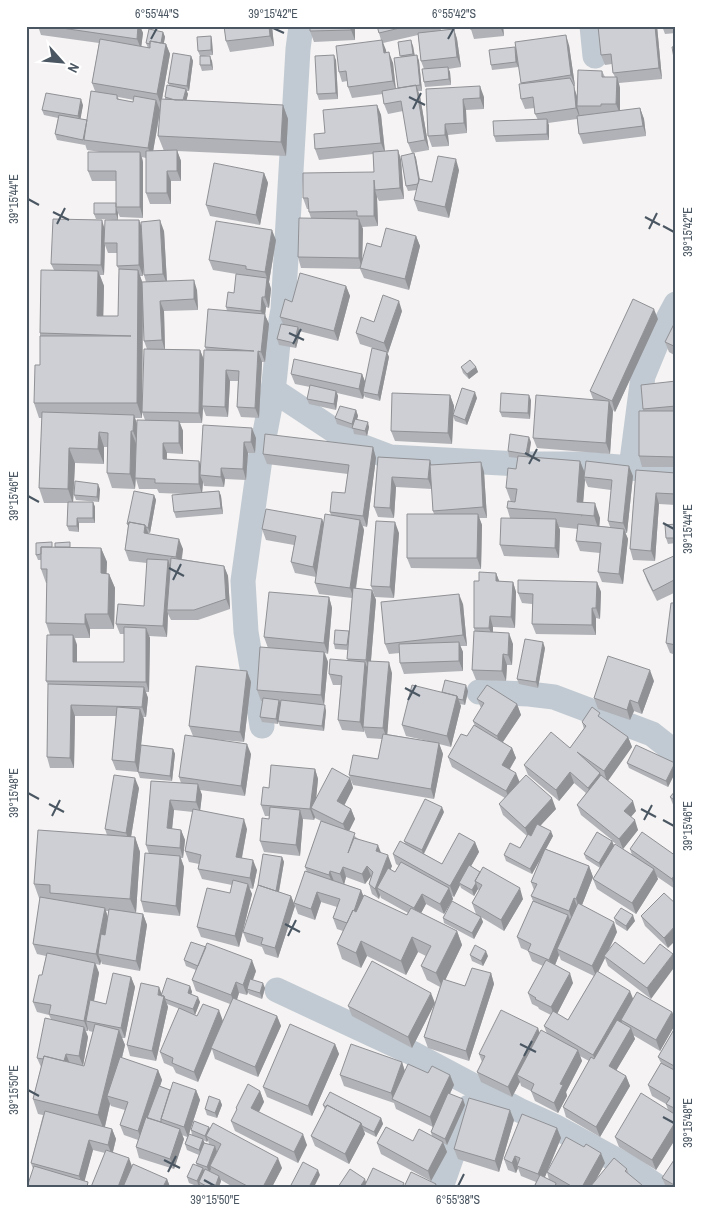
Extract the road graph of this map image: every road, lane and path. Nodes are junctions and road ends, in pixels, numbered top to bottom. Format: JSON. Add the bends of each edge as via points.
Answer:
{"nodes":[{"id":1,"x":301,"y":26,"type":"edge"},
{"id":2,"x":592,"y":26,"type":"edge"},
{"id":3,"x":595,"y":56,"type":"dead end"},
{"id":4,"x":676,"y":304,"type":"edge"},
{"id":5,"x":273,"y":390,"type":"junction"},
{"id":6,"x":631,"y":468,"type":"junction"},
{"id":7,"x":676,"y":472,"type":"edge"},
{"id":8,"x":479,"y":692,"type":"edge"},
{"id":9,"x":262,"y":726,"type":"edge"},
{"id":10,"x":676,"y":753,"type":"edge"},
{"id":11,"x":277,"y":990,"type":"dead end"},
{"id":12,"x":476,"y":1087,"type":"junction"},
{"id":13,"x":441,"y":1187,"type":"edge"},
{"id":14,"x":658,"y":1187,"type":"edge"}],
"edges":[{"from":1,"to":5,"type":"street","via":[[283,300]]},
{"from":2,"to":3,"type":"street"},
{"from":4,"to":6,"type":"street","via":[[644,376]]},
{"from":5,"to":6,"type":"street","via":[[353,443],[390,457]]},
{"from":5,"to":9,"type":"street","via":[[244,581],[246,632]]},
{"from":6,"to":7,"type":"street"},
{"from":8,"to":10,"type":"street","via":[[554,697],[652,734]]},
{"from":11,"to":12,"type":"street","via":[[412,1053]]},
{"from":12,"to":13,"type":"street"},
{"from":12,"to":14,"type":"street","via":[[590,1145]]}]}
